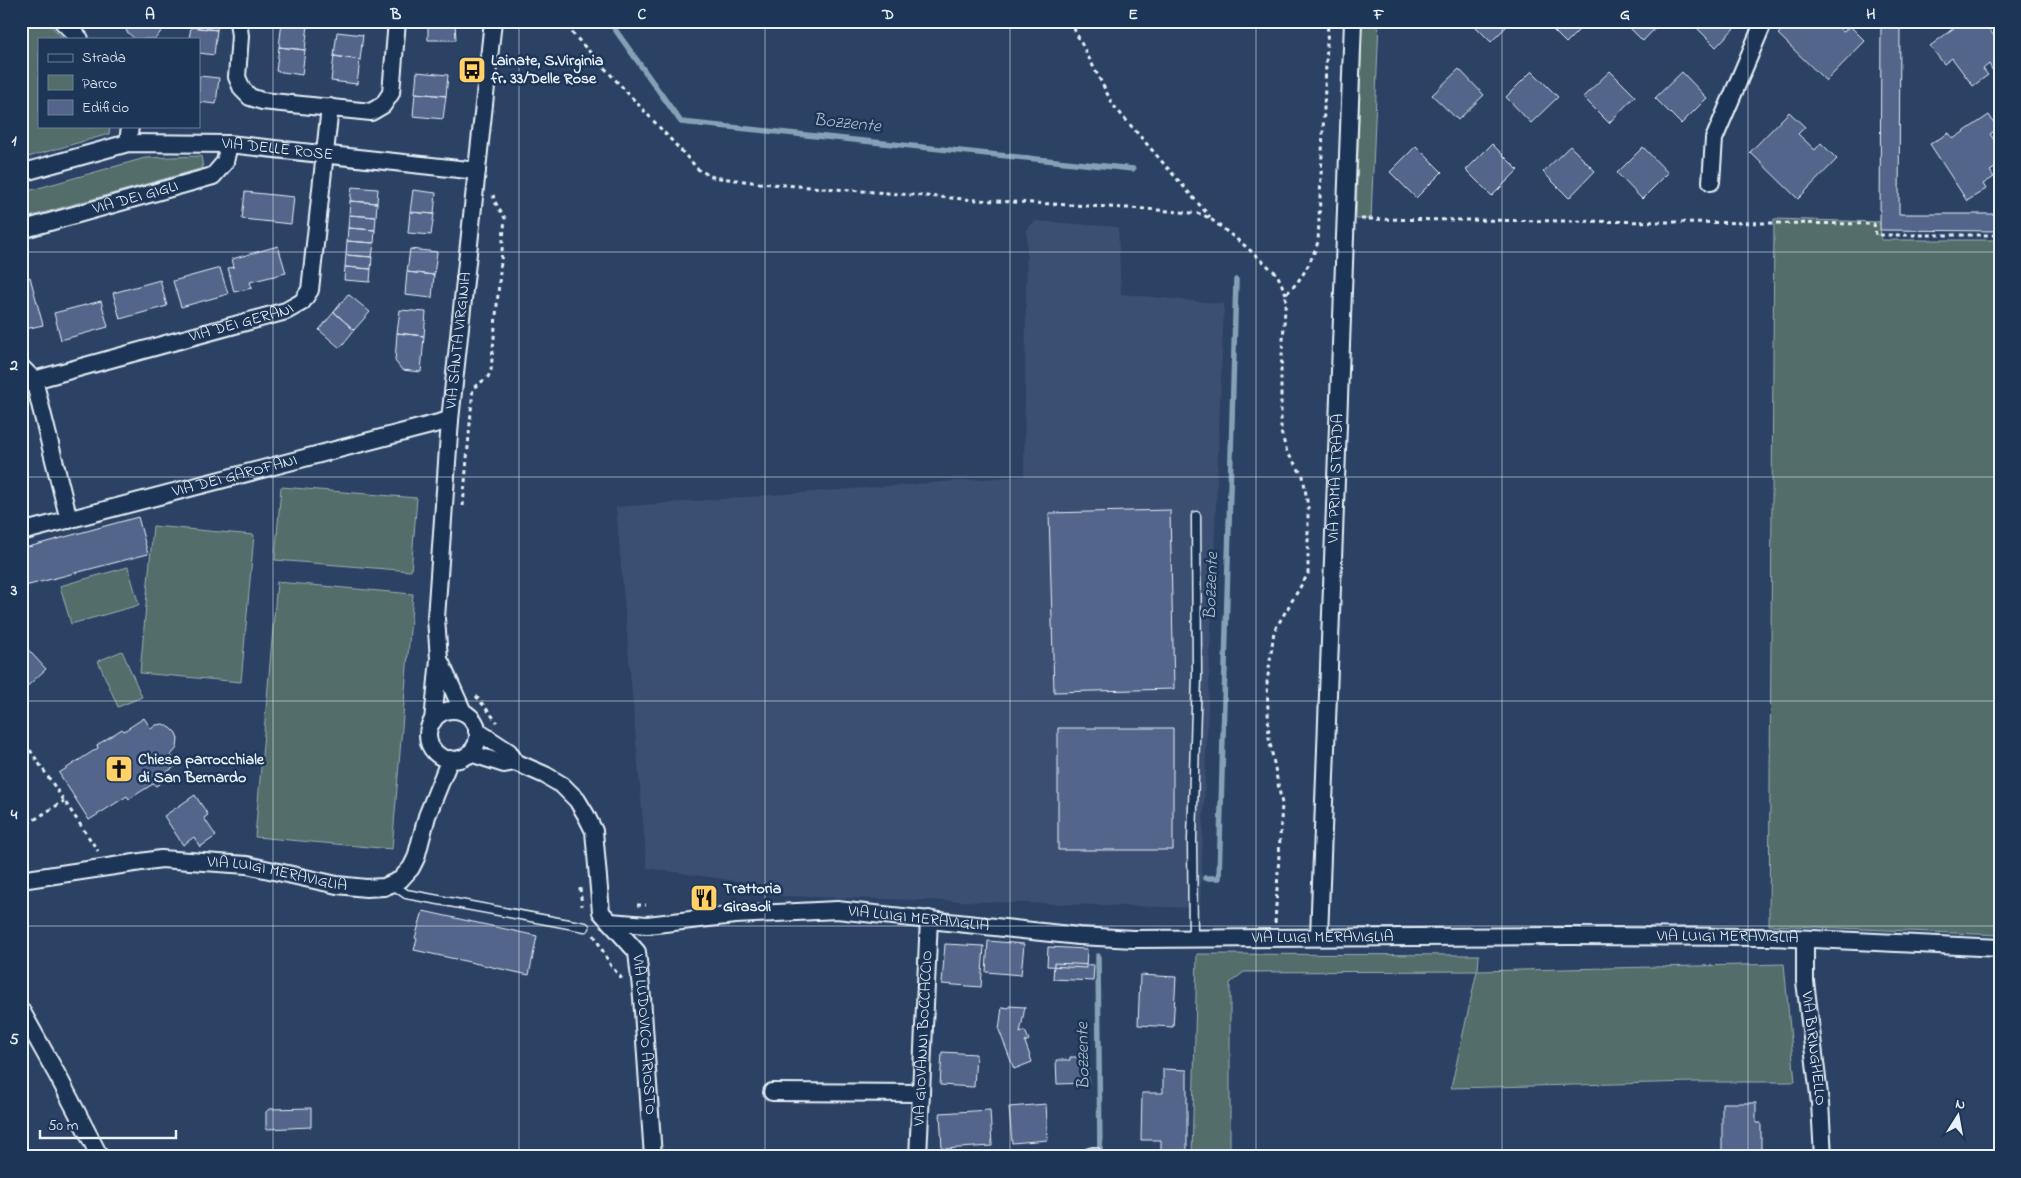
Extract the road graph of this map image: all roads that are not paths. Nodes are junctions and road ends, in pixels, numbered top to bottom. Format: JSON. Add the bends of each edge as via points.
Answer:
{"nodes":[{"id":1,"x":62,"y":21,"type":"edge"},
{"id":2,"x":238,"y":21,"type":"edge"},
{"id":3,"x":397,"y":21,"type":"edge"},
{"id":4,"x":493,"y":21,"type":"edge"},
{"id":5,"x":1353,"y":21,"type":"edge"},
{"id":6,"x":1764,"y":21,"type":"edge"},
{"id":7,"x":79,"y":38,"type":"edge"},
{"id":8,"x":330,"y":107,"type":"junction"},
{"id":9,"x":130,"y":128,"type":"edge"},
{"id":10,"x":128,"y":143,"type":"junction"},
{"id":11,"x":229,"y":144,"type":"junction"},
{"id":12,"x":325,"y":156,"type":"junction"},
{"id":13,"x":477,"y":171,"type":"junction"},
{"id":14,"x":21,"y":173,"type":"edge"},
{"id":15,"x":1711,"y":182,"type":"dead end"},
{"id":16,"x":21,"y":230,"type":"edge"},
{"id":17,"x":21,"y":367,"type":"edge"},
{"id":18,"x":34,"y":380,"type":"junction"},
{"id":19,"x":450,"y":420,"type":"junction"},
{"id":20,"x":1196,"y":516,"type":"dead end"},
{"id":21,"x":69,"y":520,"type":"junction"},
{"id":22,"x":21,"y":532,"type":"edge"},
{"id":23,"x":439,"y":659,"type":"junction"},
{"id":24,"x":463,"y":712,"type":"junction"},
{"id":25,"x":433,"y":720,"type":"junction"},
{"id":26,"x":477,"y":731,"type":"junction"},
{"id":27,"x":470,"y":753,"type":"junction"},
{"id":28,"x":450,"y":759,"type":"junction"},
{"id":29,"x":515,"y":762,"type":"junction"},
{"id":30,"x":21,"y":880,"type":"edge"},
{"id":31,"x":392,"y":884,"type":"junction"},
{"id":32,"x":929,"y":919,"type":"junction"},
{"id":33,"x":610,"y":922,"type":"junction"},
{"id":34,"x":647,"y":926,"type":"junction"},
{"id":35,"x":588,"y":928,"type":"road end"},
{"id":36,"x":1193,"y":937,"type":"junction"},
{"id":37,"x":1319,"y":937,"type":"junction"},
{"id":38,"x":1805,"y":940,"type":"junction"},
{"id":39,"x":2000,"y":948,"type":"edge"},
{"id":40,"x":637,"y":952,"type":"junction"},
{"id":41,"x":21,"y":1010,"type":"edge"},
{"id":42,"x":772,"y":1092,"type":"dead end"},
{"id":43,"x":921,"y":1093,"type":"junction"},
{"id":44,"x":1094,"y":1156,"type":"edge"},
{"id":45,"x":100,"y":1157,"type":"edge"},
{"id":46,"x":653,"y":1157,"type":"edge"},
{"id":47,"x":918,"y":1157,"type":"edge"},
{"id":48,"x":1090,"y":1157,"type":"edge"},
{"id":49,"x":1823,"y":1157,"type":"edge"}],
"edges":[{"from":1,"to":7,"type":"street"},
{"from":2,"to":8,"type":"street","via":[[237,77],[250,97]]},
{"from":3,"to":8,"type":"street","via":[[391,93],[383,105],[371,112]]},
{"from":4,"to":13,"type":"street","name":"VIA SANTA VIRGINIA"},
{"from":5,"to":37,"type":"street","name":"VIA PRIMA STRADA"},
{"from":6,"to":15,"type":"street","via":[[1714,139]]},
{"from":8,"to":12,"type":"street","name":"VIA DEI GERANI"},
{"from":9,"to":10,"type":"street"},
{"from":10,"to":11,"type":"street","name":"VIA DELLE ROSE"},
{"from":10,"to":14,"type":"street","name":"VIA DELLE ROSE"},
{"from":11,"to":12,"type":"street","name":"VIA DELLE ROSE"},
{"from":11,"to":16,"type":"street","name":"VIA DEI GIGLI","via":[[225,162],[213,176]]},
{"from":12,"to":13,"type":"street","name":"VIA DELLE ROSE"},
{"from":12,"to":18,"type":"street","name":"VIA DEI GERANI","via":[[310,290],[302,302],[286,311]]},
{"from":13,"to":19,"type":"street","name":"VIA SANTA VIRGINIA"},
{"from":17,"to":18,"type":"street"},
{"from":18,"to":21,"type":"street"},
{"from":19,"to":21,"type":"street","name":"VIA DEI GAROFANI"},
{"from":19,"to":23,"type":"street","name":"VIA SANTA VIRGINIA","via":[[436,618]]},
{"from":20,"to":36,"type":"lane"},
{"from":21,"to":22,"type":"street","name":"VIA DEI GAROFANI"},
{"from":23,"to":24,"type":"street","name":"VIA SANTA VIRGINIA"},
{"from":23,"to":25,"type":"street","name":"VIA SANTA VIRGINIA"},
{"from":24,"to":25,"type":"street","via":[[446,711]]},
{"from":24,"to":26,"type":"street","via":[[474,722]]},
{"from":25,"to":28,"type":"street","via":[[428,732],[430,745],[440,756]]},
{"from":26,"to":27,"type":"street","via":[[476,744]]},
{"from":26,"to":29,"type":"street","via":[[509,752]]},
{"from":27,"to":28,"type":"street"},
{"from":27,"to":29,"type":"street","via":[[504,764]]},
{"from":28,"to":31,"type":"street","via":[[427,816],[416,858],[405,876]]},
{"from":29,"to":33,"type":"street","via":[[562,785],[586,814],[594,831],[599,904]]},
{"from":30,"to":31,"type":"street","name":"VIA LUIGI MERAVIGLIA","via":[[161,859],[247,866],[352,887],[376,888]]},
{"from":31,"to":35,"type":"lane","via":[[406,894]]},
{"from":32,"to":34,"type":"street","name":"VIA LUIGI MERAVIGLIA","via":[[837,910],[735,915]]},
{"from":32,"to":36,"type":"street","name":"VIA LUIGI MERAVIGLIA","via":[[1079,936],[1134,939]]},
{"from":32,"to":43,"type":"street","name":"VIA GIOVANNI BOCCACCIO"},
{"from":33,"to":34,"type":"street","name":"VIA LUIGI MERAVIGLIA"},
{"from":33,"to":40,"type":"street","name":"VIA LUDOVICO ARIOSTO"},
{"from":34,"to":40,"type":"street"},
{"from":36,"to":37,"type":"street","name":"VIA LUIGI MERAVIGLIA"},
{"from":37,"to":38,"type":"street","name":"VIA LUIGI MERAVIGLIA","via":[[1770,937]]},
{"from":38,"to":39,"type":"street","name":"VIA LUIGI MERAVIGLIA"},
{"from":38,"to":49,"type":"street","name":"VIA BIRINGHELLO","via":[[1805,981],[1820,1103]]},
{"from":40,"to":46,"type":"street","name":"VIA LUDOVICO ARIOSTO"},
{"from":41,"to":45,"type":"street"},
{"from":42,"to":43,"type":"street"},
{"from":43,"to":47,"type":"street","name":"VIA GIOVANNI BOCCACCIO"},
{"from":44,"to":48,"type":"street"}]}
